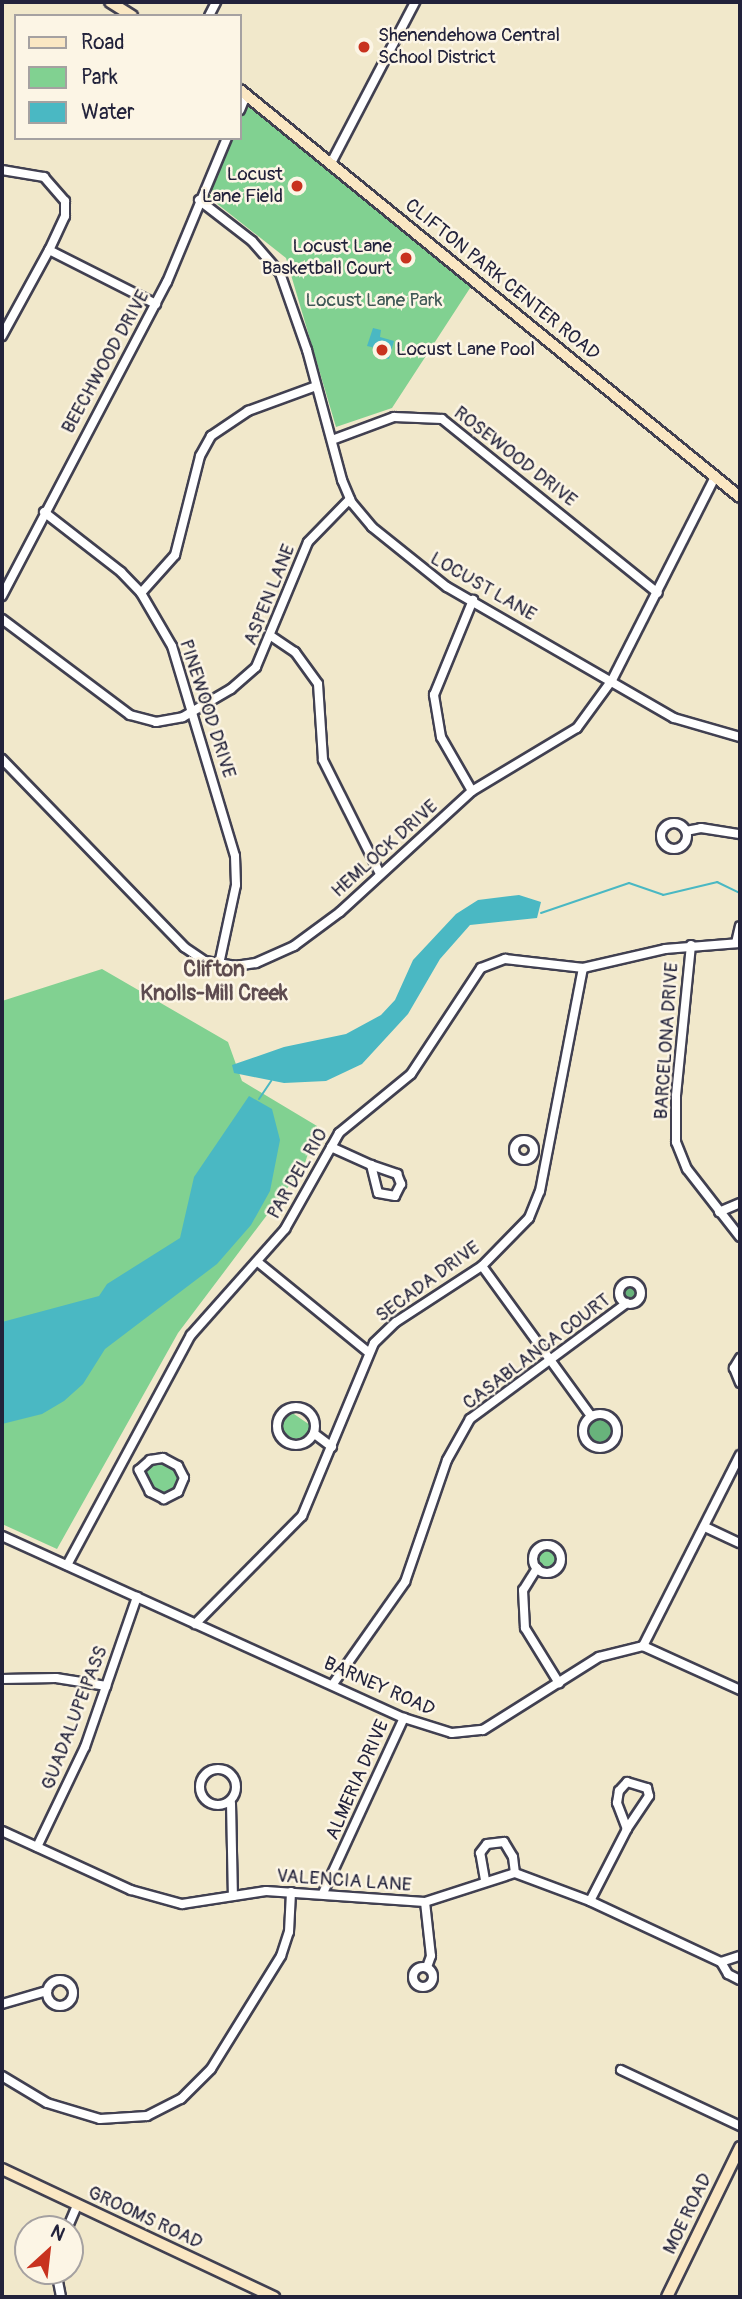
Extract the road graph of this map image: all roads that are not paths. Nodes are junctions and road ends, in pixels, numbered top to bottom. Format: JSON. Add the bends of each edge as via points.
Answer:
{"nodes":[{"id":1,"x":110,"y":2,"type":"edge"},
{"id":2,"x":415,"y":2,"type":"edge"},
{"id":3,"x":129,"y":14,"type":"edge"},
{"id":4,"x":243,"y":93,"type":"edge"},
{"id":5,"x":226,"y":140,"type":"edge"},
{"id":6,"x":331,"y":163,"type":"junction"},
{"id":7,"x":2,"y":170,"type":"edge"},
{"id":8,"x":199,"y":200,"type":"junction"},
{"id":9,"x":49,"y":250,"type":"junction"},
{"id":10,"x":156,"y":304,"type":"junction"},
{"id":11,"x":3,"y":333,"type":"edge"},
{"id":12,"x":316,"y":386,"type":"junction"},
{"id":13,"x":332,"y":440,"type":"junction"},
{"id":14,"x":715,"y":477,"type":"junction"},
{"id":15,"x":740,"y":497,"type":"edge"},
{"id":16,"x":350,"y":499,"type":"junction"},
{"id":17,"x":44,"y":512,"type":"junction"},
{"id":18,"x":141,"y":593,"type":"junction"},
{"id":19,"x":658,"y":593,"type":"junction"},
{"id":20,"x":2,"y":596,"type":"edge"},
{"id":21,"x":474,"y":600,"type":"junction"},
{"id":22,"x":2,"y":620,"type":"edge"},
{"id":23,"x":271,"y":636,"type":"junction"},
{"id":24,"x":612,"y":680,"type":"junction"},
{"id":25,"x":191,"y":711,"type":"junction"},
{"id":26,"x":740,"y":737,"type":"edge"},
{"id":27,"x":2,"y":760,"type":"edge"},
{"id":28,"x":472,"y":791,"type":"junction"},
{"id":29,"x":686,"y":831,"type":"dead end"},
{"id":30,"x":740,"y":834,"type":"edge"},
{"id":31,"x":380,"y":874,"type":"junction"},
{"id":32,"x":740,"y":926,"type":"edge"},
{"id":33,"x":738,"y":943,"type":"edge"},
{"id":34,"x":691,"y":945,"type":"junction"},
{"id":35,"x":219,"y":964,"type":"junction"},
{"id":36,"x":583,"y":968,"type":"junction"},
{"id":37,"x":331,"y":1147,"type":"junction"},
{"id":38,"x":534,"y":1154,"type":"dead end"},
{"id":39,"x":547,"y":1156,"type":"junction"},
{"id":40,"x":371,"y":1165,"type":"junction"},
{"id":41,"x":740,"y":1203,"type":"edge"},
{"id":42,"x":719,"y":1212,"type":"junction"},
{"id":43,"x":740,"y":1237,"type":"edge"},
{"id":44,"x":259,"y":1263,"type":"junction"},
{"id":45,"x":482,"y":1266,"type":"junction"},
{"id":46,"x":627,"y":1303,"type":"dead end"},
{"id":47,"x":368,"y":1352,"type":"junction"},
{"id":48,"x":740,"y":1358,"type":"edge"},
{"id":49,"x":550,"y":1360,"type":"junction"},
{"id":50,"x":740,"y":1383,"type":"edge"},
{"id":51,"x":591,"y":1416,"type":"junction"},
{"id":52,"x":316,"y":1435,"type":"junction"},
{"id":53,"x":332,"y":1447,"type":"junction"},
{"id":54,"x":740,"y":1455,"type":"edge"},
{"id":55,"x":124,"y":1461,"type":"junction"},
{"id":56,"x":139,"y":1470,"type":"junction"},
{"id":57,"x":705,"y":1527,"type":"junction"},
{"id":58,"x":2,"y":1536,"type":"edge"},
{"id":59,"x":740,"y":1543,"type":"edge"},
{"id":60,"x":67,"y":1565,"type":"junction"},
{"id":61,"x":537,"y":1568,"type":"dead end"},
{"id":62,"x":137,"y":1597,"type":"junction"},
{"id":63,"x":195,"y":1624,"type":"junction"},
{"id":64,"x":643,"y":1646,"type":"junction"},
{"id":65,"x":2,"y":1679,"type":"edge"},
{"id":66,"x":333,"y":1684,"type":"junction"},
{"id":67,"x":559,"y":1684,"type":"junction"},
{"id":68,"x":106,"y":1686,"type":"junction"},
{"id":69,"x":740,"y":1690,"type":"edge"},
{"id":70,"x":404,"y":1718,"type":"junction"},
{"id":71,"x":231,"y":1803,"type":"junction"},
{"id":72,"x":627,"y":1829,"type":"junction"},
{"id":73,"x":2,"y":1831,"type":"edge"},
{"id":74,"x":37,"y":1847,"type":"junction"},
{"id":75,"x":515,"y":1873,"type":"junction"},
{"id":76,"x":485,"y":1880,"type":"junction"},
{"id":77,"x":291,"y":1892,"type":"junction"},
{"id":78,"x":323,"y":1893,"type":"junction"},
{"id":79,"x":233,"y":1896,"type":"junction"},
{"id":80,"x":590,"y":1901,"type":"junction"},
{"id":81,"x":425,"y":1902,"type":"junction"},
{"id":82,"x":740,"y":1956,"type":"edge"},
{"id":83,"x":721,"y":1962,"type":"junction"},
{"id":84,"x":427,"y":1967,"type":"dead end"},
{"id":85,"x":740,"y":1980,"type":"edge"},
{"id":86,"x":47,"y":1991,"type":"dead end"},
{"id":87,"x":2,"y":2004,"type":"edge"},
{"id":88,"x":621,"y":2070,"type":"dead end"},
{"id":89,"x":2,"y":2076,"type":"edge"},
{"id":90,"x":740,"y":2126,"type":"edge"},
{"id":91,"x":740,"y":2147,"type":"edge"},
{"id":92,"x":2,"y":2169,"type":"edge"},
{"id":93,"x":77,"y":2205,"type":"junction"},
{"id":94,"x":73,"y":2215,"type":"edge"},
{"id":95,"x":274,"y":2297,"type":"edge"},
{"id":96,"x":667,"y":2297,"type":"edge"}],
"edges":[{"from":1,"to":3,"type":"street"},
{"from":2,"to":6,"type":"street"},
{"from":4,"to":6,"type":"street","name":"CLIFTON PARK CENTER ROAD"},
{"from":5,"to":8,"type":"street","name":"BEECHWOOD DRIVE"},
{"from":6,"to":14,"type":"street","name":"CLIFTON PARK CENTER ROAD"},
{"from":7,"to":9,"type":"street","via":[[44,177],[65,201],[65,216]]},
{"from":8,"to":10,"type":"street","name":"BEECHWOOD DRIVE"},
{"from":8,"to":12,"type":"street","name":"LOCUST LANE","via":[[272,260]]},
{"from":9,"to":10,"type":"street"},
{"from":9,"to":11,"type":"street"},
{"from":10,"to":17,"type":"street","name":"BEECHWOOD DRIVE"},
{"from":12,"to":13,"type":"street","name":"LOCUST LANE"},
{"from":12,"to":18,"type":"street","via":[[248,411],[211,436],[200,456],[175,555]]},
{"from":13,"to":16,"type":"street","name":"LOCUST LANE"},
{"from":13,"to":19,"type":"street","name":"ROSEWOOD DRIVE","via":[[394,417],[442,418]]},
{"from":14,"to":15,"type":"street","name":"CLIFTON PARK CENTER ROAD"},
{"from":14,"to":19,"type":"street","name":"HEMLOCK DRIVE"},
{"from":16,"to":21,"type":"street","name":"LOCUST LANE","via":[[372,527],[420,569]]},
{"from":16,"to":23,"type":"street","name":"ASPEN LANE","via":[[308,542]]},
{"from":17,"to":18,"type":"street","name":"PINEWOOD DRIVE","via":[[97,551]]},
{"from":17,"to":20,"type":"street","name":"BEECHWOOD DRIVE"},
{"from":18,"to":25,"type":"street","name":"PINEWOOD DRIVE","via":[[172,646]]},
{"from":19,"to":24,"type":"street","name":"HEMLOCK DRIVE"},
{"from":21,"to":24,"type":"street","name":"LOCUST LANE"},
{"from":21,"to":28,"type":"street","via":[[434,695],[441,737]]},
{"from":22,"to":25,"type":"street","name":"ASPEN LANE","via":[[130,715],[156,722]]},
{"from":23,"to":25,"type":"street","name":"ASPEN LANE","via":[[246,677]]},
{"from":23,"to":31,"type":"street","via":[[295,652],[317,684],[323,760]]},
{"from":24,"to":26,"type":"street","name":"LOCUST LANE","via":[[687,724]]},
{"from":24,"to":28,"type":"street","name":"HEMLOCK DRIVE","via":[[577,728]]},
{"from":25,"to":35,"type":"street","name":"PINEWOOD DRIVE","via":[[235,856],[236,885]]},
{"from":27,"to":35,"type":"street","name":"HEMLOCK DRIVE","via":[[184,947]]},
{"from":28,"to":31,"type":"street","name":"HEMLOCK DRIVE"},
{"from":29,"to":30,"type":"street","via":[[701,828]]},
{"from":31,"to":35,"type":"street","name":"HEMLOCK DRIVE","via":[[294,946],[246,965]]},
{"from":32,"to":33,"type":"street"},
{"from":33,"to":34,"type":"street","name":"PAR DEL RIO"},
{"from":34,"to":36,"type":"street","name":"PAR DEL RIO"},
{"from":34,"to":42,"type":"street","name":"BARCELONA DRIVE","via":[[676,1096],[677,1142],[687,1169]]},
{"from":36,"to":37,"type":"street","name":"PAR DEL RIO","via":[[505,959],[481,968],[411,1074],[345,1127]]},
{"from":36,"to":39,"type":"street","name":"SECADA DRIVE"},
{"from":37,"to":40,"type":"street"},
{"from":37,"to":44,"type":"street","name":"PAR DEL RIO","via":[[292,1218]]},
{"from":38,"to":39,"type":"street"},
{"from":39,"to":45,"type":"street","name":"SECADA DRIVE","via":[[528,1218]]},
{"from":40,"to":40,"type":"street","via":[[378,1193],[395,1196],[401,1184],[397,1174]]},
{"from":41,"to":42,"type":"street"},
{"from":42,"to":43,"type":"street","name":"BARCELONA DRIVE"},
{"from":44,"to":47,"type":"street"},
{"from":44,"to":55,"type":"street","name":"PAR DEL RIO","via":[[191,1335]]},
{"from":45,"to":47,"type":"street","name":"SECADA DRIVE","via":[[396,1322]]},
{"from":45,"to":49,"type":"street"},
{"from":46,"to":49,"type":"street","name":"CASABLANCA COURT"},
{"from":47,"to":53,"type":"street","name":"SECADA DRIVE"},
{"from":48,"to":50,"type":"street","via":[[734,1368]]},
{"from":49,"to":51,"type":"street"},
{"from":49,"to":66,"type":"street","name":"CASABLANCA COURT","via":[[463,1429],[405,1582]]},
{"from":51,"to":51,"type":"street","via":[[605,1414],[614,1420],[618,1431],[611,1444],[596,1447],[587,1441],[583,1430]]},
{"from":52,"to":52,"type":"street","via":[[315,1422],[297,1406],[285,1409],[276,1425],[280,1437],[292,1445]]},
{"from":52,"to":53,"type":"street"},
{"from":53,"to":63,"type":"street","name":"SECADA DRIVE","via":[[312,1498],[296,1522]]},
{"from":54,"to":57,"type":"street"},
{"from":55,"to":56,"type":"street"},
{"from":55,"to":60,"type":"street","name":"PAR DEL RIO"},
{"from":56,"to":56,"type":"street","via":[[150,1492],[160,1499],[174,1496],[184,1478],[178,1465],[163,1458],[150,1460]]},
{"from":57,"to":59,"type":"street"},
{"from":57,"to":64,"type":"street"},
{"from":58,"to":60,"type":"street","name":"BARNEY ROAD"},
{"from":60,"to":62,"type":"street","name":"BARNEY ROAD"},
{"from":61,"to":67,"type":"street","via":[[523,1590],[521,1608],[534,1648]]},
{"from":62,"to":63,"type":"street","name":"BARNEY ROAD"},
{"from":62,"to":68,"type":"street","name":"GUADALUPE PASS"},
{"from":63,"to":66,"type":"street","name":"BARNEY ROAD"},
{"from":64,"to":67,"type":"street","name":"BARNEY ROAD","via":[[599,1657]]},
{"from":64,"to":69,"type":"street"},
{"from":65,"to":68,"type":"street","via":[[56,1678]]},
{"from":66,"to":70,"type":"street","name":"BARNEY ROAD"},
{"from":67,"to":70,"type":"street","name":"BARNEY ROAD","via":[[483,1730],[452,1734]]},
{"from":68,"to":74,"type":"street","name":"GUADALUPE PASS","via":[[85,1747]]},
{"from":70,"to":78,"type":"street","name":"ALMERIA DRIVE"},
{"from":71,"to":71,"type":"street","via":[[232,1776],[220,1769],[209,1772],[201,1785],[204,1797],[213,1804]]},
{"from":71,"to":79,"type":"street"},
{"from":72,"to":72,"type":"street","via":[[649,1796],[647,1788],[635,1782],[622,1787],[617,1796]]},
{"from":72,"to":80,"type":"street"},
{"from":73,"to":74,"type":"street","name":"VALENCIA LANE"},
{"from":74,"to":79,"type":"street","name":"VALENCIA LANE","via":[[166,1903]]},
{"from":75,"to":76,"type":"street","name":"VALENCIA LANE"},
{"from":75,"to":76,"type":"street","via":[[507,1844],[497,1840],[480,1853]]},
{"from":75,"to":80,"type":"street"},
{"from":76,"to":81,"type":"street","name":"VALENCIA LANE"},
{"from":77,"to":78,"type":"street","name":"VALENCIA LANE"},
{"from":77,"to":79,"type":"street","name":"VALENCIA LANE"},
{"from":77,"to":89,"type":"street","via":[[289,1932],[281,1956],[211,2069],[181,2099],[147,2116],[100,2119],[47,2102]]},
{"from":78,"to":81,"type":"street","name":"VALENCIA LANE"},
{"from":80,"to":83,"type":"street"},
{"from":81,"to":84,"type":"street","via":[[431,1956]]},
{"from":82,"to":83,"type":"street"},
{"from":83,"to":85,"type":"street","via":[[728,1974]]},
{"from":86,"to":87,"type":"street"},
{"from":88,"to":90,"type":"street"},
{"from":91,"to":96,"type":"street","name":"MOE ROAD"},
{"from":92,"to":93,"type":"street","name":"GROOMS ROAD"},
{"from":93,"to":94,"type":"street"},
{"from":93,"to":95,"type":"street","name":"GROOMS ROAD"}]}
